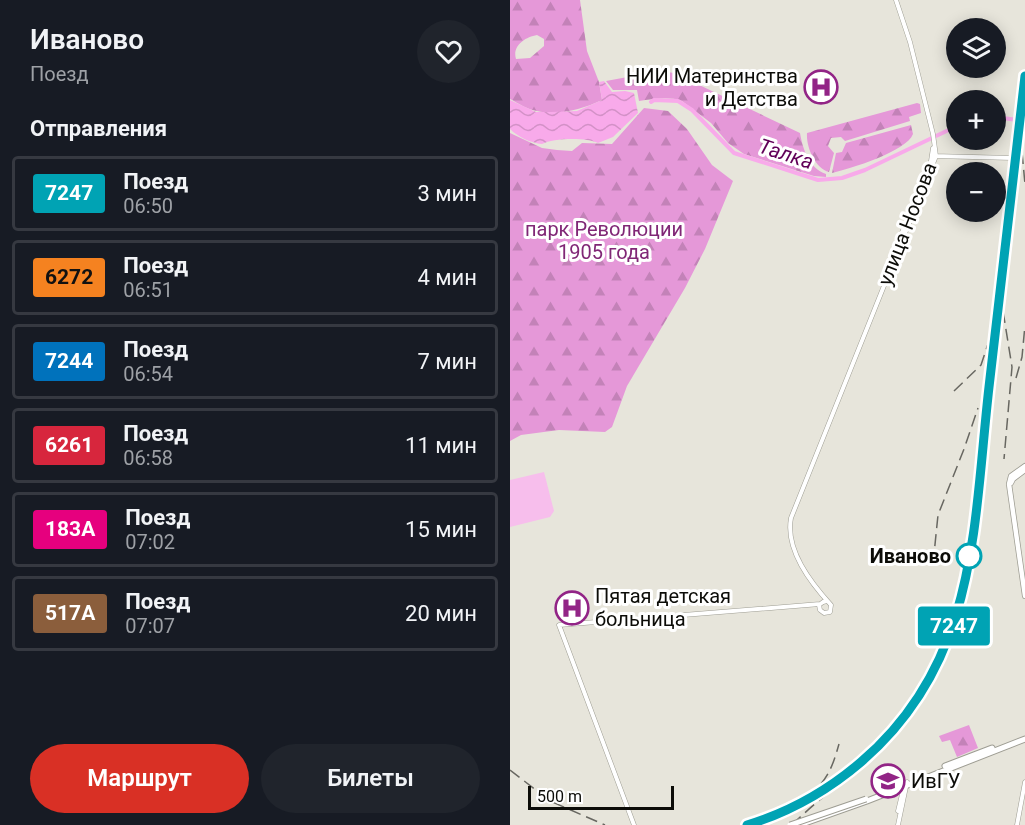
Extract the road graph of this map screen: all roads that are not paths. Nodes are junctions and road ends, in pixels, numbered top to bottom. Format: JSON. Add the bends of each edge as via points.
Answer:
{"nodes":[{"id":1,"x":895,"y":0,"type":"edge"},
{"id":2,"x":934,"y":155,"type":"junction"},
{"id":3,"x":1013,"y":157,"type":"tunnel mouth"},
{"id":4,"x":1025,"y":468,"type":"edge"},
{"id":5,"x":812,"y":582,"type":"junction"},
{"id":6,"x":1024,"y":585,"type":"edge"},
{"id":7,"x":1025,"y":596,"type":"edge"},
{"id":8,"x":827,"y":601,"type":"junction"},
{"id":9,"x":820,"y":604,"type":"junction"},
{"id":10,"x":821,"y":612,"type":"junction"},
{"id":11,"x":670,"y":617,"type":"junction"},
{"id":12,"x":641,"y":620,"type":"junction"},
{"id":13,"x":559,"y":625,"type":"junction"},
{"id":14,"x":568,"y":626,"type":"junction"},
{"id":15,"x":561,"y":633,"type":"junction"},
{"id":16,"x":564,"y":642,"type":"junction"},
{"id":17,"x":1025,"y":738,"type":"edge"},
{"id":18,"x":1025,"y":782,"type":"edge"},
{"id":19,"x":906,"y":784,"type":"junction"},
{"id":20,"x":866,"y":800,"type":"junction"},
{"id":21,"x":634,"y":825,"type":"edge"},
{"id":22,"x":790,"y":825,"type":"edge"},
{"id":23,"x":798,"y":825,"type":"edge"},
{"id":24,"x":896,"y":825,"type":"edge"},
{"id":25,"x":1017,"y":825,"type":"edge"}],
"edges":[{"from":1,"to":2,"type":"main road","via":[[910,42]]},
{"from":2,"to":3,"type":"main road"},
{"from":2,"to":5,"type":"main road","name":"улица Носова","via":[[794,507],[789,528],[791,541]]},
{"from":4,"to":6,"type":"main road","via":[[1011,478]]},
{"from":5,"to":8,"type":"main road","name":"улица Носова"},
{"from":5,"to":9,"type":"main road","name":"улица Носова"},
{"from":6,"to":7,"type":"main road"},
{"from":8,"to":9,"type":"main road"},
{"from":8,"to":10,"type":"main road","via":[[831,610],[827,614]]},
{"from":9,"to":10,"type":"main road"},
{"from":9,"to":11,"type":"main road"},
{"from":10,"to":11,"type":"main road","via":[[808,608]]},
{"from":11,"to":12,"type":"main road"},
{"from":12,"to":13,"type":"main road"},
{"from":12,"to":14,"type":"main road"},
{"from":13,"to":14,"type":"main road"},
{"from":13,"to":15,"type":"main road"},
{"from":13,"to":16,"type":"main road"},
{"from":14,"to":15,"type":"main road"},
{"from":15,"to":16,"type":"main road"},
{"from":16,"to":21,"type":"main road"},
{"from":17,"to":19,"type":"highway"},
{"from":18,"to":25,"type":"main road"},
{"from":19,"to":20,"type":"highway"},
{"from":19,"to":24,"type":"main road"},
{"from":20,"to":22,"type":"highway","bridge":true},
{"from":20,"to":23,"type":"highway","bridge":true}]}
